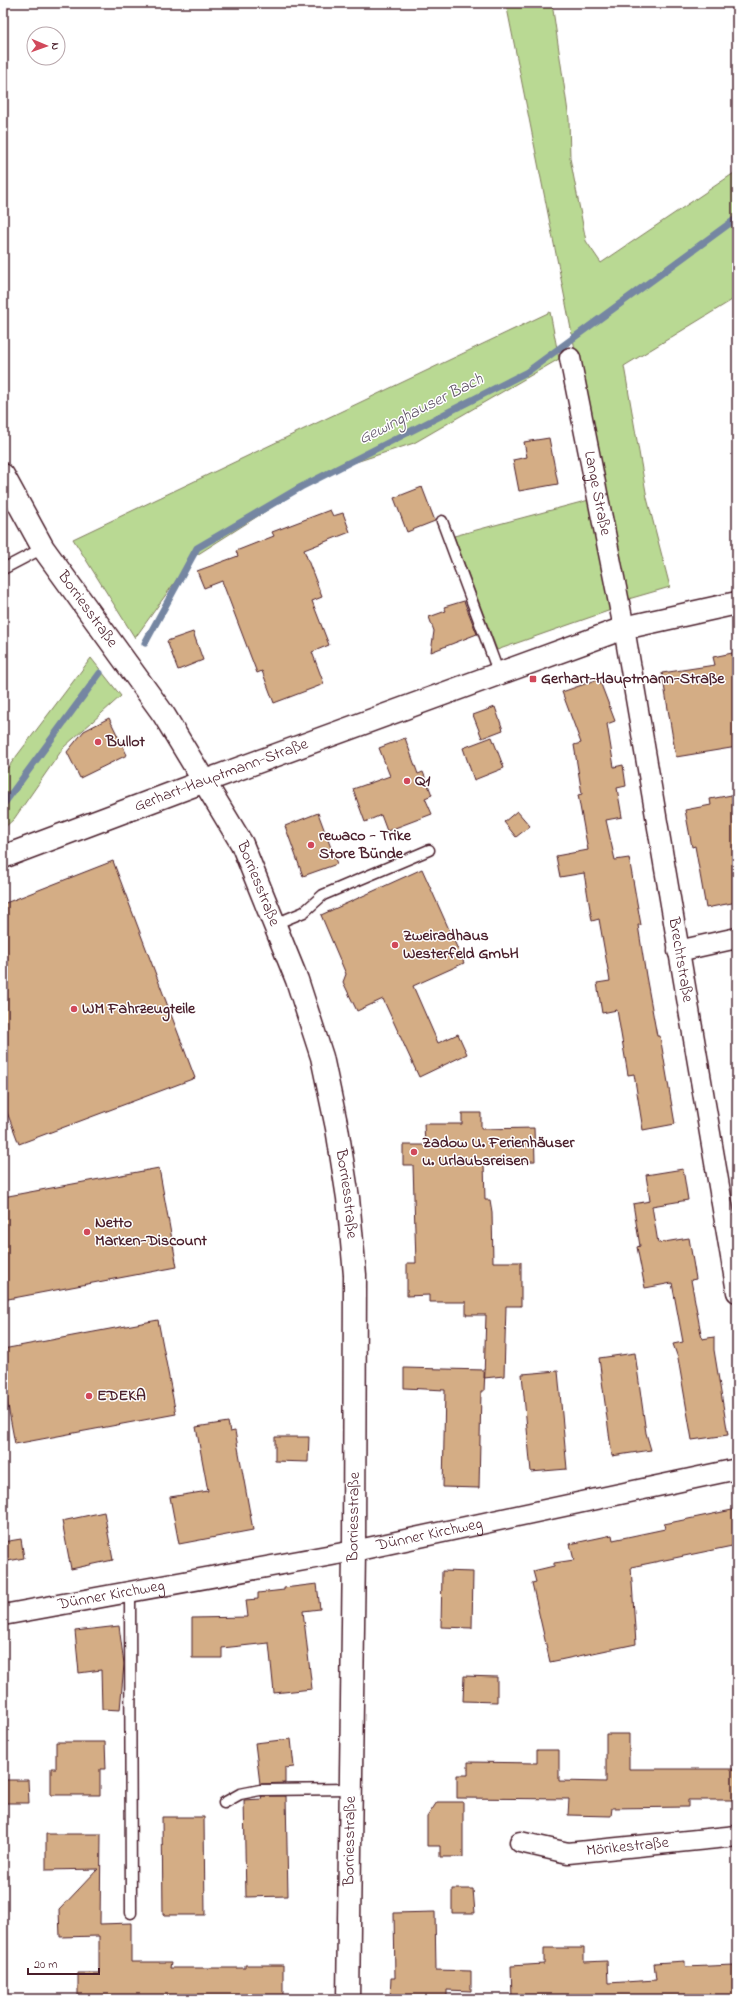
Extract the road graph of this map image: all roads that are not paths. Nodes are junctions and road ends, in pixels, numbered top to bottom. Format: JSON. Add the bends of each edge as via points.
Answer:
{"nodes":[{"id":1,"x":570,"y":358,"type":"dead end"},
{"id":2,"x":3,"y":475,"type":"edge"},
{"id":3,"x":442,"y":521,"type":"dead end"},
{"id":4,"x":43,"y":548,"type":"junction"},
{"id":5,"x":3,"y":569,"type":"edge"},
{"id":6,"x":737,"y":603,"type":"edge"},
{"id":7,"x":624,"y":628,"type":"junction"},
{"id":8,"x":499,"y":674,"type":"junction"},
{"id":9,"x":205,"y":781,"type":"junction"},
{"id":10,"x":430,"y":850,"type":"dead end"},
{"id":11,"x":3,"y":857,"type":"edge"},
{"id":12,"x":275,"y":924,"type":"junction"},
{"id":13,"x":737,"y":938,"type":"edge"},
{"id":14,"x":678,"y":951,"type":"junction"},
{"id":15,"x":737,"y":1292,"type":"edge"},
{"id":16,"x":737,"y":1469,"type":"edge"},
{"id":17,"x":354,"y":1551,"type":"junction"},
{"id":18,"x":130,"y":1592,"type":"junction"},
{"id":19,"x":3,"y":1615,"type":"edge"},
{"id":20,"x":351,"y":1789,"type":"junction"},
{"id":21,"x":224,"y":1803,"type":"dead end"},
{"id":22,"x":737,"y":1836,"type":"edge"},
{"id":23,"x":520,"y":1842,"type":"dead end"},
{"id":24,"x":131,"y":1913,"type":"dead end"},
{"id":25,"x":348,"y":1999,"type":"edge"}],
"edges":[{"from":1,"to":7,"type":"street","name":"Lange Straße"},
{"from":2,"to":4,"type":"main road","name":"Borriesstraße"},
{"from":3,"to":8,"type":"lane"},
{"from":4,"to":5,"type":"lane"},
{"from":4,"to":9,"type":"main road","name":"Borriesstraße","via":[[164,715]]},
{"from":6,"to":7,"type":"main road","name":"Gerhart-Hauptmann-Straße"},
{"from":7,"to":8,"type":"main road","name":"Gerhart-Hauptmann-Straße"},
{"from":7,"to":14,"type":"street","name":"Brechtstraße"},
{"from":8,"to":9,"type":"main road","name":"Gerhart-Hauptmann-Straße"},
{"from":9,"to":11,"type":"main road","name":"Gerhart-Hauptmann-Straße"},
{"from":9,"to":12,"type":"main road","name":"Borriesstraße","via":[[242,844]]},
{"from":10,"to":12,"type":"lane","via":[[323,895],[304,912]]},
{"from":12,"to":17,"type":"main road","name":"Borriesstraße","via":[[297,980],[322,1057],[348,1198],[356,1311]]},
{"from":13,"to":14,"type":"street"},
{"from":14,"to":15,"type":"street","name":"Brechtstraße"},
{"from":16,"to":17,"type":"street","name":"Dünner Kirchweg"},
{"from":17,"to":18,"type":"street","name":"Dünner Kirchweg"},
{"from":17,"to":20,"type":"main road","name":"Borriesstraße"},
{"from":18,"to":19,"type":"street","name":"Dünner Kirchweg"},
{"from":18,"to":24,"type":"lane"},
{"from":20,"to":21,"type":"lane","via":[[260,1790],[240,1794]]},
{"from":20,"to":25,"type":"main road","name":"Borriesstraße"},
{"from":22,"to":23,"type":"street","name":"Mörikestraße","via":[[568,1853]]}]}
